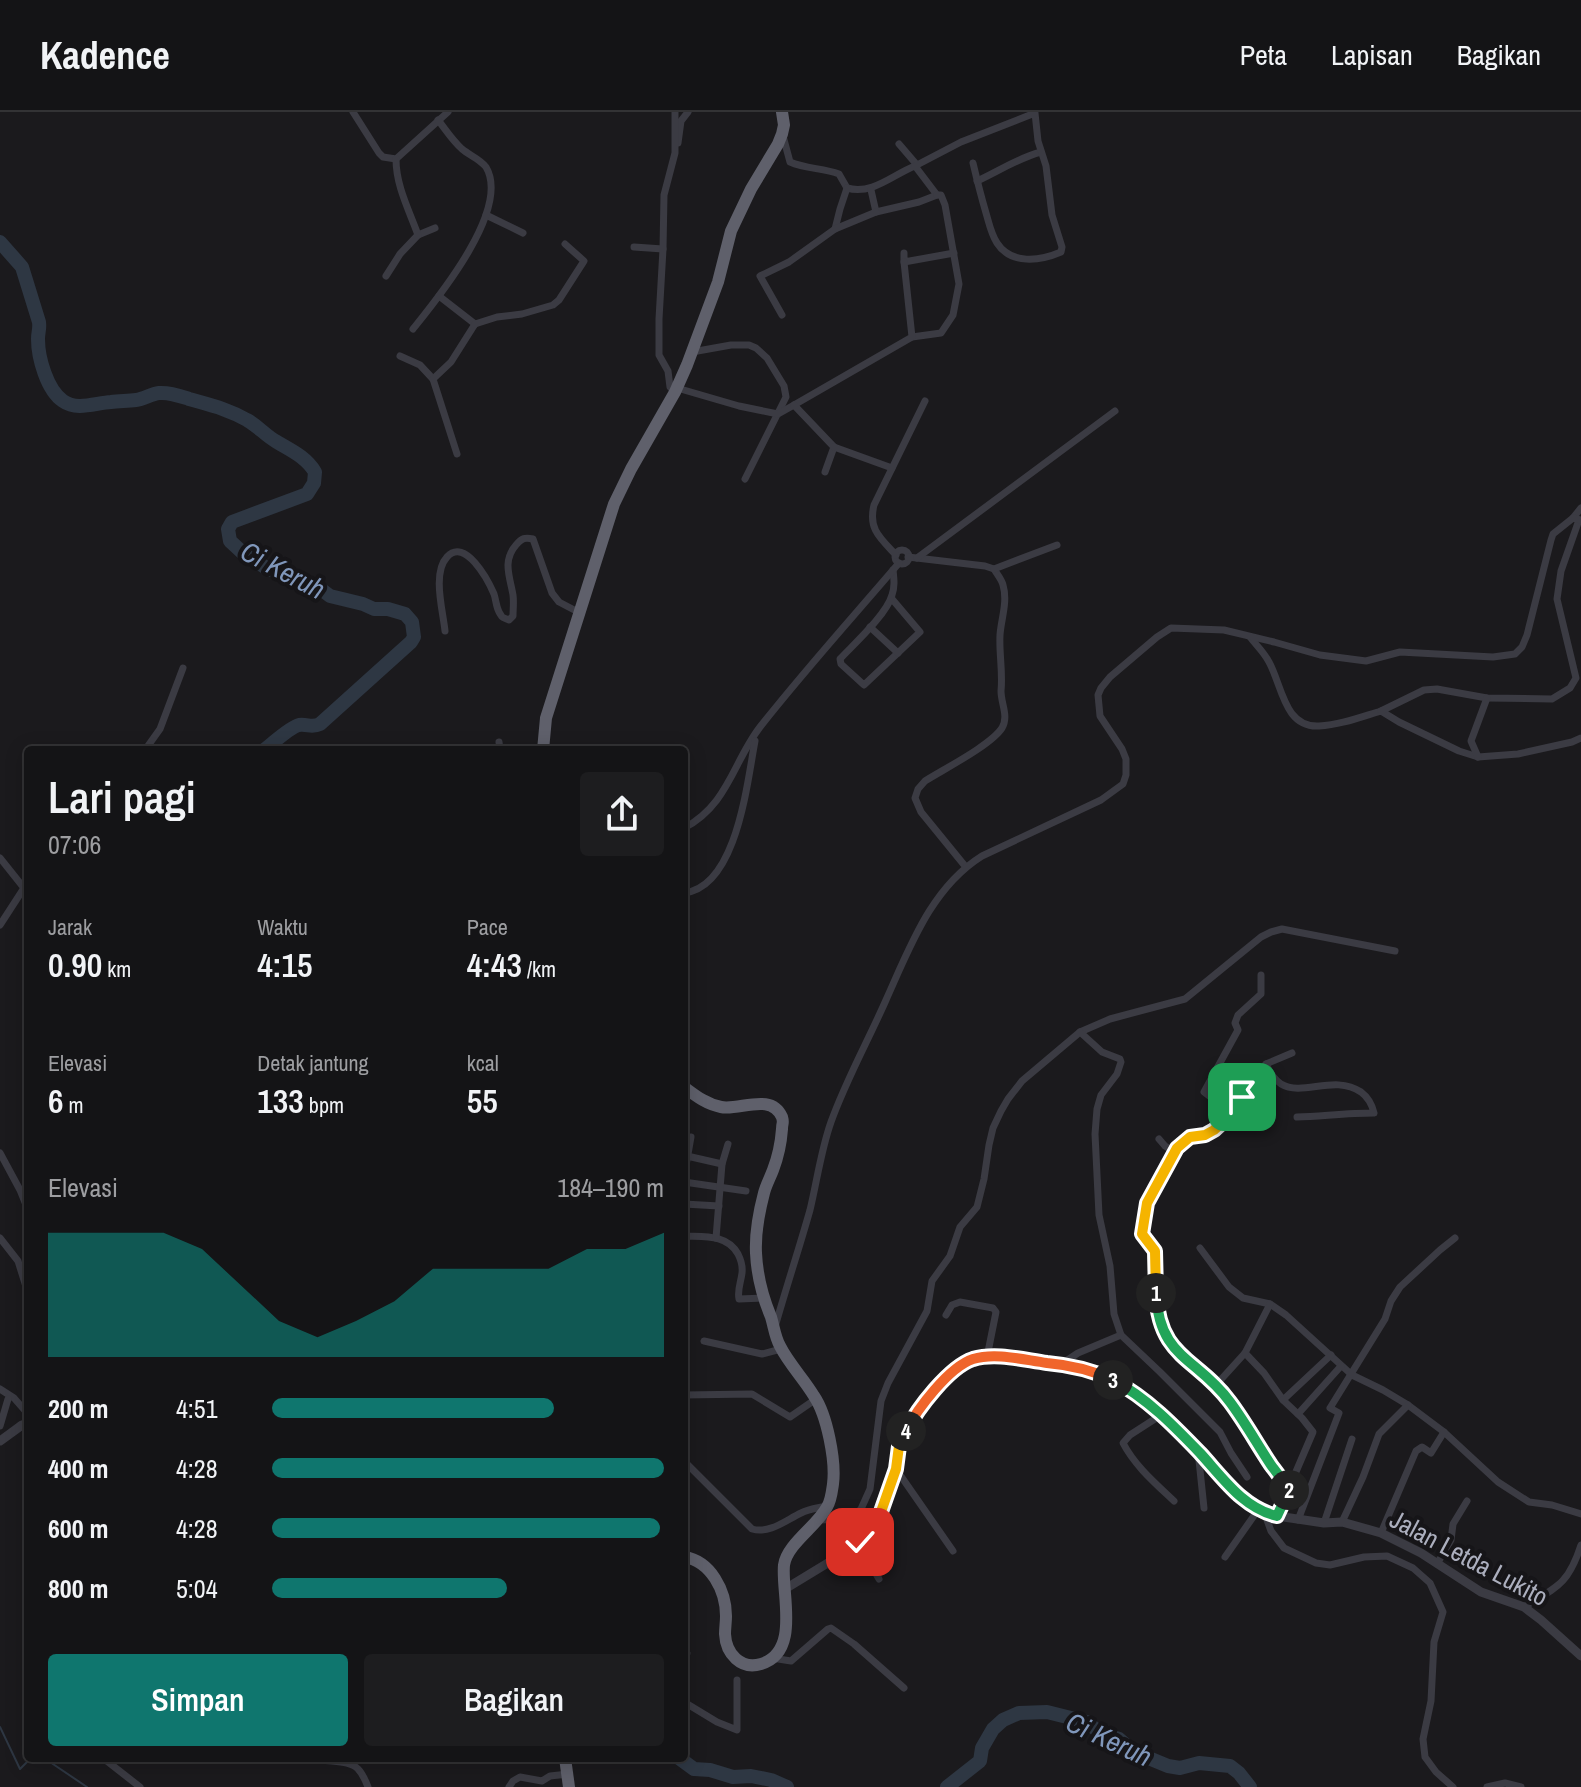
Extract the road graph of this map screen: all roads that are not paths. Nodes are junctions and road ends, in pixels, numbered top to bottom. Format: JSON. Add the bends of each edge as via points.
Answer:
{"nodes":[{"id":1,"x":448,"y":112,"type":"edge"},
{"id":2,"x":675,"y":112,"type":"edge"},
{"id":3,"x":688,"y":112,"type":"edge"},
{"id":4,"x":782,"y":112,"type":"edge"},
{"id":5,"x":1035,"y":112,"type":"edge"},
{"id":6,"x":356,"y":113,"type":"edge"},
{"id":7,"x":438,"y":120,"type":"junction"},
{"id":8,"x":782,"y":134,"type":"junction"},
{"id":9,"x":899,"y":144,"type":"dead end"},
{"id":10,"x":1041,"y":152,"type":"junction"},
{"id":11,"x":675,"y":153,"type":"junction"},
{"id":12,"x":396,"y":159,"type":"junction"},
{"id":13,"x":973,"y":163,"type":"dead end"},
{"id":14,"x":916,"y":166,"type":"junction"},
{"id":15,"x":977,"y":181,"type":"junction"},
{"id":16,"x":847,"y":188,"type":"junction"},
{"id":17,"x":871,"y":190,"type":"junction"},
{"id":18,"x":937,"y":195,"type":"junction"},
{"id":19,"x":876,"y":212,"type":"junction"},
{"id":20,"x":486,"y":215,"type":"junction"},
{"id":21,"x":435,"y":228,"type":"dead end"},
{"id":22,"x":835,"y":229,"type":"junction"},
{"id":23,"x":523,"y":233,"type":"dead end"},
{"id":24,"x":418,"y":235,"type":"junction"},
{"id":25,"x":565,"y":244,"type":"dead end"},
{"id":26,"x":634,"y":247,"type":"dead end"},
{"id":27,"x":663,"y":249,"type":"junction"},
{"id":28,"x":954,"y":253,"type":"junction"},
{"id":29,"x":386,"y":276,"type":"dead end"},
{"id":30,"x":439,"y":296,"type":"junction"},
{"id":31,"x":782,"y":315,"type":"dead end"},
{"id":32,"x":475,"y":324,"type":"junction"},
{"id":33,"x":413,"y":329,"type":"dead end"},
{"id":34,"x":912,"y":337,"type":"junction"},
{"id":35,"x":690,"y":352,"type":"junction"},
{"id":36,"x":400,"y":356,"type":"dead end"},
{"id":37,"x":433,"y":379,"type":"junction"},
{"id":38,"x":676,"y":390,"type":"junction"},
{"id":39,"x":925,"y":401,"type":"dead end"},
{"id":40,"x":794,"y":405,"type":"junction"},
{"id":41,"x":1115,"y":411,"type":"dead end"},
{"id":42,"x":778,"y":414,"type":"junction"},
{"id":43,"x":834,"y":447,"type":"junction"},
{"id":44,"x":457,"y":454,"type":"dead end"},
{"id":45,"x":892,"y":468,"type":"junction"},
{"id":46,"x":825,"y":472,"type":"dead end"},
{"id":47,"x":745,"y":479,"type":"dead end"},
{"id":48,"x":1581,"y":508,"type":"edge"},
{"id":49,"x":1578,"y":519,"type":"edge"},
{"id":50,"x":1057,"y":545,"type":"dead end"},
{"id":51,"x":913,"y":558,"type":"junction"},
{"id":52,"x":896,"y":563,"type":"junction"},
{"id":53,"x":994,"y":569,"type":"junction"},
{"id":54,"x":892,"y":599,"type":"junction"},
{"id":55,"x":580,"y":613,"type":"junction"},
{"id":56,"x":870,"y":627,"type":"junction"},
{"id":57,"x":445,"y":631,"type":"dead end"},
{"id":58,"x":1248,"y":635,"type":"junction"},
{"id":59,"x":898,"y":653,"type":"junction"},
{"id":60,"x":183,"y":668,"type":"dead end"},
{"id":61,"x":1487,"y":698,"type":"junction"},
{"id":62,"x":1381,"y":711,"type":"junction"},
{"id":63,"x":757,"y":731,"type":"junction"},
{"id":64,"x":1581,"y":738,"type":"edge"},
{"id":65,"x":148,"y":746,"type":"edge"},
{"id":66,"x":543,"y":746,"type":"edge"},
{"id":67,"x":1478,"y":757,"type":"junction"},
{"id":68,"x":688,"y":825,"type":"edge"},
{"id":69,"x":0,"y":858,"type":"edge"},
{"id":70,"x":965,"y":866,"type":"junction"},
{"id":71,"x":24,"y":885,"type":"edge"},
{"id":72,"x":24,"y":890,"type":"edge"},
{"id":73,"x":688,"y":892,"type":"edge"},
{"id":74,"x":0,"y":925,"type":"edge"},
{"id":75,"x":1395,"y":951,"type":"dead end"},
{"id":76,"x":1261,"y":975,"type":"dead end"},
{"id":77,"x":1080,"y":1032,"type":"junction"},
{"id":78,"x":1292,"y":1053,"type":"dead end"},
{"id":79,"x":1266,"y":1064,"type":"junction"},
{"id":80,"x":688,"y":1090,"type":"edge"},
{"id":81,"x":1230,"y":1112,"type":"junction"},
{"id":82,"x":1297,"y":1117,"type":"dead end"},
{"id":83,"x":691,"y":1137,"type":"dead end"},
{"id":84,"x":1159,"y":1139,"type":"dead end"},
{"id":85,"x":728,"y":1144,"type":"dead end"},
{"id":86,"x":688,"y":1151,"type":"edge"},
{"id":87,"x":1175,"y":1152,"type":"junction"},
{"id":88,"x":0,"y":1153,"type":"edge"},
{"id":89,"x":688,"y":1156,"type":"edge"},
{"id":90,"x":722,"y":1164,"type":"junction"},
{"id":91,"x":688,"y":1181,"type":"edge"},
{"id":92,"x":720,"y":1186,"type":"junction"},
{"id":93,"x":746,"y":1191,"type":"dead end"},
{"id":94,"x":24,"y":1200,"type":"edge"},
{"id":95,"x":688,"y":1204,"type":"edge"},
{"id":96,"x":719,"y":1206,"type":"junction"},
{"id":97,"x":688,"y":1236,"type":"edge"},
{"id":98,"x":0,"y":1238,"type":"edge"},
{"id":99,"x":716,"y":1238,"type":"junction"},
{"id":100,"x":1455,"y":1238,"type":"dead end"},
{"id":101,"x":1200,"y":1248,"type":"dead end"},
{"id":102,"x":24,"y":1280,"type":"edge"},
{"id":103,"x":765,"y":1298,"type":"junction"},
{"id":104,"x":1270,"y":1304,"type":"junction"},
{"id":105,"x":946,"y":1315,"type":"dead end"},
{"id":106,"x":774,"y":1331,"type":"junction"},
{"id":107,"x":1121,"y":1335,"type":"junction"},
{"id":108,"x":704,"y":1341,"type":"dead end"},
{"id":109,"x":781,"y":1349,"type":"junction"},
{"id":110,"x":1245,"y":1353,"type":"junction"},
{"id":111,"x":1331,"y":1355,"type":"junction"},
{"id":112,"x":987,"y":1357,"type":"junction"},
{"id":113,"x":1063,"y":1363,"type":"junction"},
{"id":114,"x":1341,"y":1366,"type":"junction"},
{"id":115,"x":1352,"y":1375,"type":"junction"},
{"id":116,"x":1216,"y":1385,"type":"junction"},
{"id":117,"x":0,"y":1389,"type":"edge"},
{"id":118,"x":688,"y":1395,"type":"edge"},
{"id":119,"x":8,"y":1399,"type":"dead end"},
{"id":120,"x":816,"y":1399,"type":"junction"},
{"id":121,"x":1283,"y":1400,"type":"junction"},
{"id":122,"x":1408,"y":1405,"type":"junction"},
{"id":123,"x":24,"y":1409,"type":"edge"},
{"id":124,"x":1298,"y":1414,"type":"junction"},
{"id":125,"x":1161,"y":1415,"type":"junction"},
{"id":126,"x":24,"y":1424,"type":"edge"},
{"id":127,"x":0,"y":1426,"type":"edge"},
{"id":128,"x":1444,"y":1432,"type":"junction"},
{"id":129,"x":1352,"y":1439,"type":"dead end"},
{"id":130,"x":2,"y":1445,"type":"edge"},
{"id":131,"x":1198,"y":1451,"type":"junction"},
{"id":132,"x":688,"y":1465,"type":"edge"},
{"id":133,"x":896,"y":1469,"type":"junction"},
{"id":134,"x":1247,"y":1477,"type":"dead end"},
{"id":135,"x":1289,"y":1489,"type":"junction"},
{"id":136,"x":1174,"y":1501,"type":"dead end"},
{"id":137,"x":1467,"y":1501,"type":"dead end"},
{"id":138,"x":829,"y":1505,"type":"junction"},
{"id":139,"x":1204,"y":1508,"type":"dead end"},
{"id":140,"x":1268,"y":1513,"type":"junction"},
{"id":141,"x":1581,"y":1514,"type":"edge"},
{"id":142,"x":818,"y":1520,"type":"junction"},
{"id":143,"x":1298,"y":1520,"type":"junction"},
{"id":144,"x":1342,"y":1522,"type":"junction"},
{"id":145,"x":1324,"y":1523,"type":"junction"},
{"id":146,"x":1381,"y":1533,"type":"junction"},
{"id":147,"x":859,"y":1544,"type":"junction"},
{"id":148,"x":1581,"y":1545,"type":"edge"},
{"id":149,"x":953,"y":1551,"type":"dead end"},
{"id":150,"x":1580,"y":1554,"type":"edge"},
{"id":151,"x":1225,"y":1557,"type":"dead end"},
{"id":152,"x":688,"y":1558,"type":"edge"},
{"id":153,"x":1437,"y":1564,"type":"junction"},
{"id":154,"x":879,"y":1579,"type":"dead end"},
{"id":155,"x":785,"y":1589,"type":"junction"},
{"id":156,"x":1524,"y":1607,"type":"junction"},
{"id":157,"x":1581,"y":1656,"type":"edge"},
{"id":158,"x":772,"y":1658,"type":"junction"},
{"id":159,"x":737,"y":1680,"type":"dead end"},
{"id":160,"x":904,"y":1688,"type":"dead end"},
{"id":161,"x":688,"y":1704,"type":"edge"},
{"id":162,"x":108,"y":1762,"type":"edge"},
{"id":163,"x":330,"y":1762,"type":"edge"},
{"id":164,"x":568,"y":1780,"type":"edge"},
{"id":165,"x":140,"y":1787,"type":"edge"},
{"id":166,"x":368,"y":1787,"type":"edge"},
{"id":167,"x":509,"y":1787,"type":"edge"},
{"id":168,"x":1453,"y":1787,"type":"edge"},
{"id":169,"x":1487,"y":1787,"type":"edge"},
{"id":170,"x":1521,"y":1787,"type":"edge"}],
"edges":[{"from":1,"to":7,"type":"street"},
{"from":2,"to":11,"type":"street"},
{"from":3,"to":11,"type":"street"},
{"from":4,"to":8,"type":"highway"},
{"from":5,"to":10,"type":"street"},
{"from":5,"to":14,"type":"street"},
{"from":6,"to":12,"type":"street","via":[[379,153]]},
{"from":7,"to":12,"type":"street"},
{"from":7,"to":20,"type":"street","via":[[486,167],[491,186]]},
{"from":8,"to":16,"type":"street","via":[[790,162],[839,174]]},
{"from":8,"to":35,"type":"highway","via":[[731,231],[718,282]]},
{"from":9,"to":14,"type":"street"},
{"from":10,"to":15,"type":"street"},
{"from":10,"to":15,"type":"street","via":[[1062,247],[1059,253],[1020,259],[1001,248]]},
{"from":11,"to":27,"type":"street","via":[[664,195]]},
{"from":12,"to":24,"type":"street"},
{"from":13,"to":15,"type":"street"},
{"from":14,"to":17,"type":"street"},
{"from":14,"to":18,"type":"street"},
{"from":16,"to":17,"type":"street"},
{"from":16,"to":22,"type":"street"},
{"from":17,"to":19,"type":"street"},
{"from":18,"to":19,"type":"street"},
{"from":18,"to":28,"type":"street","via":[[945,205]]},
{"from":19,"to":22,"type":"street"},
{"from":20,"to":23,"type":"street"},
{"from":20,"to":30,"type":"street","via":[[468,254]]},
{"from":21,"to":24,"type":"street"},
{"from":22,"to":31,"type":"street","via":[[760,276]]},
{"from":24,"to":29,"type":"street"},
{"from":25,"to":32,"type":"street","via":[[584,261],[559,300]]},
{"from":26,"to":27,"type":"street"},
{"from":27,"to":38,"type":"street","via":[[659,355],[670,387]]},
{"from":28,"to":34,"type":"street","via":[[959,284],[953,315],[941,333]]},
{"from":28,"to":34,"type":"street","via":[[904,258]]},
{"from":30,"to":32,"type":"street"},
{"from":30,"to":33,"type":"street"},
{"from":32,"to":37,"type":"street"},
{"from":34,"to":40,"type":"street"},
{"from":35,"to":38,"type":"highway"},
{"from":35,"to":42,"type":"street","via":[[731,345],[756,348],[787,392]]},
{"from":36,"to":37,"type":"street","via":[[420,365]]},
{"from":37,"to":44,"type":"street"},
{"from":38,"to":42,"type":"street"},
{"from":38,"to":55,"type":"highway","via":[[614,504]]},
{"from":39,"to":45,"type":"street"},
{"from":40,"to":42,"type":"street"},
{"from":40,"to":43,"type":"street"},
{"from":41,"to":51,"type":"street"},
{"from":42,"to":47,"type":"street"},
{"from":43,"to":45,"type":"street"},
{"from":43,"to":46,"type":"street"},
{"from":45,"to":52,"type":"street","via":[[871,522]]},
{"from":48,"to":49,"type":"street"},
{"from":49,"to":58,"type":"street","via":[[1553,534],[1527,635],[1515,654],[1400,652],[1366,661],[1320,655]]},
{"from":49,"to":61,"type":"street","via":[[1557,599],[1574,683],[1552,699]]},
{"from":50,"to":53,"type":"street"},
{"from":51,"to":52,"type":"street"},
{"from":51,"to":53,"type":"street"},
{"from":52,"to":54,"type":"street"},
{"from":52,"to":63,"type":"street"},
{"from":53,"to":70,"type":"street","via":[[1005,601],[1000,636],[1004,722],[991,739],[925,781],[915,798]]},
{"from":54,"to":56,"type":"street"},
{"from":54,"to":59,"type":"street","via":[[920,632]]},
{"from":55,"to":57,"type":"street","via":[[552,593],[533,539],[525,538],[506,566],[513,600],[509,620],[498,609],[479,567],[464,554],[448,556],[438,577]]},
{"from":55,"to":66,"type":"highway","via":[[546,718]]},
{"from":56,"to":59,"type":"street"},
{"from":56,"to":59,"type":"street","via":[[840,659],[862,684]]},
{"from":58,"to":62,"type":"street","via":[[1269,662],[1287,708],[1302,723],[1339,723]]},
{"from":58,"to":70,"type":"street","via":[[1171,628],[1157,637],[1110,677],[1098,695],[1100,716],[1126,759],[1123,784],[1101,800]]},
{"from":60,"to":65,"type":"street","via":[[160,729]]},
{"from":61,"to":62,"type":"street","via":[[1424,690]]},
{"from":61,"to":67,"type":"street","via":[[1471,741]]},
{"from":62,"to":67,"type":"street"},
{"from":63,"to":68,"type":"street","via":[[726,788]]},
{"from":63,"to":73,"type":"street","via":[[736,835],[720,869]]},
{"from":64,"to":67,"type":"street","via":[[1518,754]]},
{"from":69,"to":71,"type":"street"},
{"from":70,"to":106,"type":"street","via":[[926,916],[845,1087],[825,1139]]},
{"from":72,"to":74,"type":"street"},
{"from":75,"to":77,"type":"street","via":[[1282,929],[1261,937],[1185,999]]},
{"from":76,"to":81,"type":"street","via":[[1261,994],[1238,1015],[1238,1030],[1204,1092]]},
{"from":77,"to":107,"type":"street","via":[[1121,1062],[1101,1095],[1095,1134],[1099,1215]]},
{"from":77,"to":142,"type":"street","via":[[1022,1081],[993,1128],[977,1207],[960,1227],[950,1256],[932,1281],[927,1311],[881,1401],[870,1489],[861,1509],[851,1519]]},
{"from":78,"to":79,"type":"street"},
{"from":79,"to":81,"type":"street"},
{"from":79,"to":82,"type":"street","via":[[1282,1084],[1351,1087],[1367,1097],[1374,1113]]},
{"from":80,"to":103,"type":"highway","via":[[711,1105],[766,1104],[781,1115],[779,1150],[757,1227]]},
{"from":81,"to":87,"type":"street","via":[[1214,1130],[1190,1137]]},
{"from":83,"to":86,"type":"street"},
{"from":84,"to":87,"type":"street"},
{"from":85,"to":90,"type":"street"},
{"from":87,"to":116,"type":"street","via":[[1147,1203],[1142,1234],[1155,1251],[1162,1329],[1177,1351]]},
{"from":88,"to":94,"type":"street"},
{"from":89,"to":90,"type":"street"},
{"from":90,"to":92,"type":"street"},
{"from":91,"to":92,"type":"street"},
{"from":92,"to":93,"type":"street"},
{"from":92,"to":96,"type":"street"},
{"from":95,"to":96,"type":"street"},
{"from":96,"to":99,"type":"street"},
{"from":97,"to":99,"type":"street"},
{"from":98,"to":102,"type":"street","via":[[18,1261]]},
{"from":99,"to":103,"type":"street","via":[[727,1240],[740,1259],[739,1299]]},
{"from":100,"to":115,"type":"street","via":[[1400,1287]]},
{"from":101,"to":104,"type":"street","via":[[1229,1287],[1243,1298]]},
{"from":103,"to":106,"type":"highway"},
{"from":104,"to":110,"type":"street"},
{"from":104,"to":111,"type":"street"},
{"from":105,"to":112,"type":"street","via":[[960,1302],[995,1310]]},
{"from":106,"to":109,"type":"highway"},
{"from":107,"to":113,"type":"street"},
{"from":107,"to":134,"type":"street","via":[[1220,1432]]},
{"from":108,"to":109,"type":"street","via":[[762,1354]]},
{"from":109,"to":120,"type":"highway"},
{"from":110,"to":116,"type":"street"},
{"from":110,"to":121,"type":"street"},
{"from":111,"to":114,"type":"street"},
{"from":111,"to":121,"type":"street"},
{"from":112,"to":113,"type":"street"},
{"from":112,"to":133,"type":"street","via":[[953,1370],[942,1381],[909,1425]]},
{"from":113,"to":125,"type":"street","via":[[1128,1388]]},
{"from":114,"to":115,"type":"street"},
{"from":114,"to":124,"type":"street"},
{"from":115,"to":122,"type":"street"},
{"from":115,"to":143,"type":"street","via":[[1330,1408],[1339,1413]]},
{"from":116,"to":135,"type":"street"},
{"from":117,"to":123,"type":"street"},
{"from":118,"to":120,"type":"street","via":[[752,1394],[790,1417]]},
{"from":119,"to":127,"type":"street"},
{"from":120,"to":138,"type":"highway","via":[[833,1454]]},
{"from":121,"to":124,"type":"street"},
{"from":122,"to":128,"type":"street"},
{"from":122,"to":144,"type":"street","via":[[1379,1434]]},
{"from":124,"to":135,"type":"street","via":[[1313,1432]]},
{"from":125,"to":131,"type":"street"},
{"from":125,"to":136,"type":"street","via":[[1123,1443]]},
{"from":126,"to":130,"type":"street"},
{"from":128,"to":141,"type":"street","via":[[1498,1482],[1529,1502]]},
{"from":128,"to":146,"type":"street","via":[[1431,1453],[1422,1447],[1416,1451]]},
{"from":129,"to":145,"type":"street"},
{"from":131,"to":139,"type":"street"},
{"from":131,"to":140,"type":"street","via":[[1239,1495]]},
{"from":132,"to":138,"type":"street","via":[[758,1531]]},
{"from":133,"to":147,"type":"street","via":[[876,1526]]},
{"from":133,"to":149,"type":"street"},
{"from":135,"to":140,"type":"street"},
{"from":137,"to":153,"type":"street"},
{"from":138,"to":142,"type":"highway"},
{"from":140,"to":143,"type":"street","name":"Jalan Letda Lukito"},
{"from":140,"to":151,"type":"street"},
{"from":140,"to":168,"type":"street","via":[[1271,1531],[1284,1548],[1299,1556],[1330,1565],[1387,1556],[1430,1583],[1443,1612],[1434,1642],[1425,1757]]},
{"from":142,"to":155,"type":"highway","via":[[787,1556]]},
{"from":143,"to":145,"type":"street","name":"Jalan Letda Lukito"},
{"from":144,"to":145,"type":"street","name":"Jalan Letda Lukito"},
{"from":144,"to":146,"type":"street","name":"Jalan Letda Lukito"},
{"from":146,"to":153,"type":"street","name":"Jalan Letda Lukito"},
{"from":147,"to":154,"type":"street"},
{"from":147,"to":155,"type":"street"},
{"from":148,"to":150,"type":"street"},
{"from":150,"to":156,"type":"street","via":[[1558,1587]]},
{"from":152,"to":158,"type":"highway","via":[[703,1564],[718,1584],[725,1636],[735,1658],[758,1665]]},
{"from":153,"to":156,"type":"street","name":"Jalan Letda Lukito","via":[[1481,1592]]},
{"from":155,"to":158,"type":"highway","via":[[786,1631]]},
{"from":156,"to":157,"type":"street","name":"Jalan Letda Lukito"},
{"from":158,"to":160,"type":"street","via":[[791,1661],[831,1628]]},
{"from":159,"to":161,"type":"street","via":[[737,1730]]},
{"from":162,"to":165,"type":"street"},
{"from":163,"to":166,"type":"street","via":[[353,1765]]},
{"from":164,"to":167,"type":"street","via":[[520,1777]]},
{"from":169,"to":170,"type":"street"}]}
